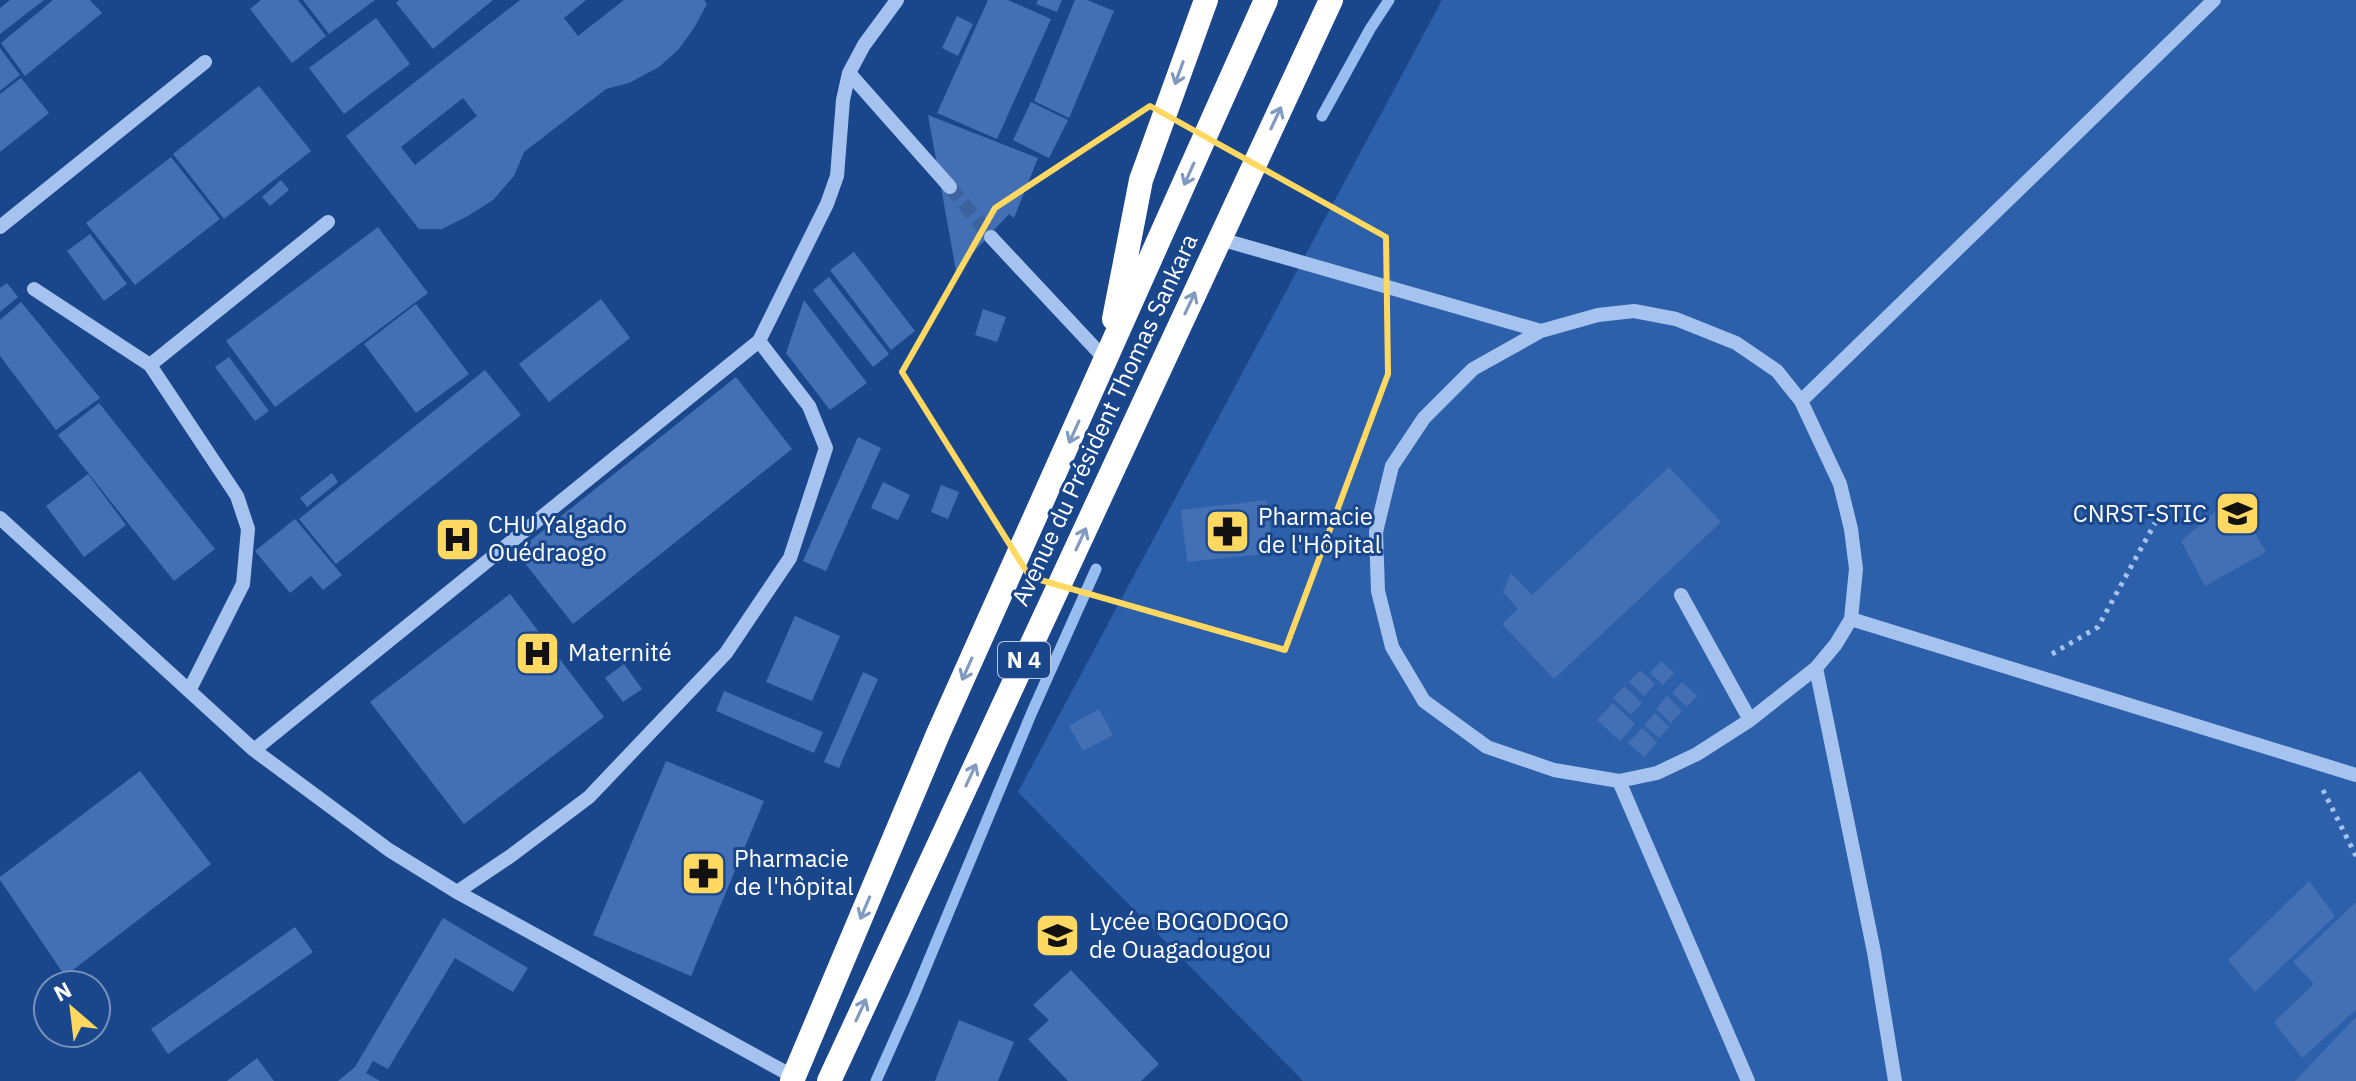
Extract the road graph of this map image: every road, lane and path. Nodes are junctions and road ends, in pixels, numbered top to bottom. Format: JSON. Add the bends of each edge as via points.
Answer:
{"nodes":[{"id":1,"x":897,"y":0,"type":"edge"},
{"id":2,"x":1206,"y":0,"type":"edge"},
{"id":3,"x":1266,"y":0,"type":"edge"},
{"id":4,"x":1331,"y":0,"type":"edge"},
{"id":5,"x":2214,"y":0,"type":"edge"},
{"id":6,"x":205,"y":62,"type":"dead end"},
{"id":7,"x":849,"y":73,"type":"junction"},
{"id":8,"x":950,"y":187,"type":"tunnel mouth"},
{"id":9,"x":328,"y":222,"type":"dead end"},
{"id":10,"x":0,"y":227,"type":"edge"},
{"id":11,"x":991,"y":237,"type":"tunnel mouth"},
{"id":12,"x":1220,"y":239,"type":"junction"},
{"id":13,"x":34,"y":289,"type":"dead end"},
{"id":14,"x":1541,"y":331,"type":"junction"},
{"id":15,"x":759,"y":341,"type":"junction"},
{"id":16,"x":1106,"y":360,"type":"junction"},
{"id":17,"x":150,"y":365,"type":"junction"},
{"id":18,"x":1801,"y":401,"type":"junction"},
{"id":19,"x":0,"y":518,"type":"edge"},
{"id":20,"x":2155,"y":523,"type":"dead end"},
{"id":21,"x":1681,"y":595,"type":"dead end"},
{"id":22,"x":1851,"y":619,"type":"junction"},
{"id":23,"x":1816,"y":668,"type":"junction"},
{"id":24,"x":2025,"y":672,"type":"junction"},
{"id":25,"x":190,"y":689,"type":"junction"},
{"id":26,"x":1750,"y":720,"type":"junction"},
{"id":27,"x":254,"y":750,"type":"junction"},
{"id":28,"x":2308,"y":760,"type":"junction"},
{"id":29,"x":2356,"y":775,"type":"edge"},
{"id":30,"x":1619,"y":781,"type":"junction"},
{"id":31,"x":2356,"y":856,"type":"edge"},
{"id":32,"x":457,"y":892,"type":"junction"},
{"id":33,"x":793,"y":1079,"type":"edge"},
{"id":34,"x":829,"y":1081,"type":"edge"},
{"id":35,"x":1748,"y":1081,"type":"edge"},
{"id":36,"x":1895,"y":1081,"type":"edge"}],
"edges":[{"from":1,"to":7,"type":"lane"},
{"from":2,"to":16,"type":"highway","one_way":true,"via":[[1141,180]]},
{"from":3,"to":16,"type":"highway","name":"Avenue du Président Thomas Sankara","number":"N 4","one_way":true},
{"from":12,"to":4,"type":"highway","name":"Avenue du Président Thomas Sankara","number":"N 4","one_way":true},
{"from":5,"to":18,"type":"lane"},
{"from":6,"to":10,"type":"lane"},
{"from":7,"to":8,"type":"lane"},
{"from":7,"to":15,"type":"lane","via":[[837,176]]},
{"from":9,"to":17,"type":"lane"},
{"from":11,"to":16,"type":"lane"},
{"from":12,"to":14,"type":"lane"},
{"from":34,"to":12,"type":"highway","name":"Avenue du Président Thomas Sankara","number":"N 4","one_way":true},
{"from":13,"to":17,"type":"lane"},
{"from":14,"to":18,"type":"lane","via":[[1634,311],[1676,319],[1736,343],[1777,371]]},
{"from":14,"to":30,"type":"lane","via":[[1473,369],[1424,418],[1392,466],[1376,532],[1378,591],[1392,647],[1424,701],[1487,747],[1554,770]]},
{"from":15,"to":27,"type":"lane"},
{"from":15,"to":32,"type":"lane","via":[[809,406],[826,448],[790,558],[726,653],[589,797]]},
{"from":16,"to":33,"type":"highway","name":"Avenue du Président Thomas Sankara","number":"N 4","one_way":true,"via":[[938,734]]},
{"from":17,"to":25,"type":"lane","via":[[237,496],[248,529],[243,584]]},
{"from":18,"to":22,"type":"lane","via":[[1840,484],[1851,529],[1856,569]]},
{"from":19,"to":25,"type":"lane"},
{"from":20,"to":24,"type":"path","via":[[2098,627]]},
{"from":21,"to":26,"type":"lane"},
{"from":22,"to":23,"type":"lane"},
{"from":22,"to":24,"type":"lane"},
{"from":23,"to":26,"type":"lane"},
{"from":23,"to":36,"type":"lane"},
{"from":24,"to":28,"type":"lane"},
{"from":25,"to":27,"type":"lane"},
{"from":26,"to":30,"type":"lane","via":[[1684,761]]},
{"from":27,"to":32,"type":"lane","via":[[389,850]]},
{"from":28,"to":29,"type":"lane"},
{"from":28,"to":31,"type":"path"},
{"from":30,"to":35,"type":"lane"},
{"from":32,"to":33,"type":"lane"}]}
